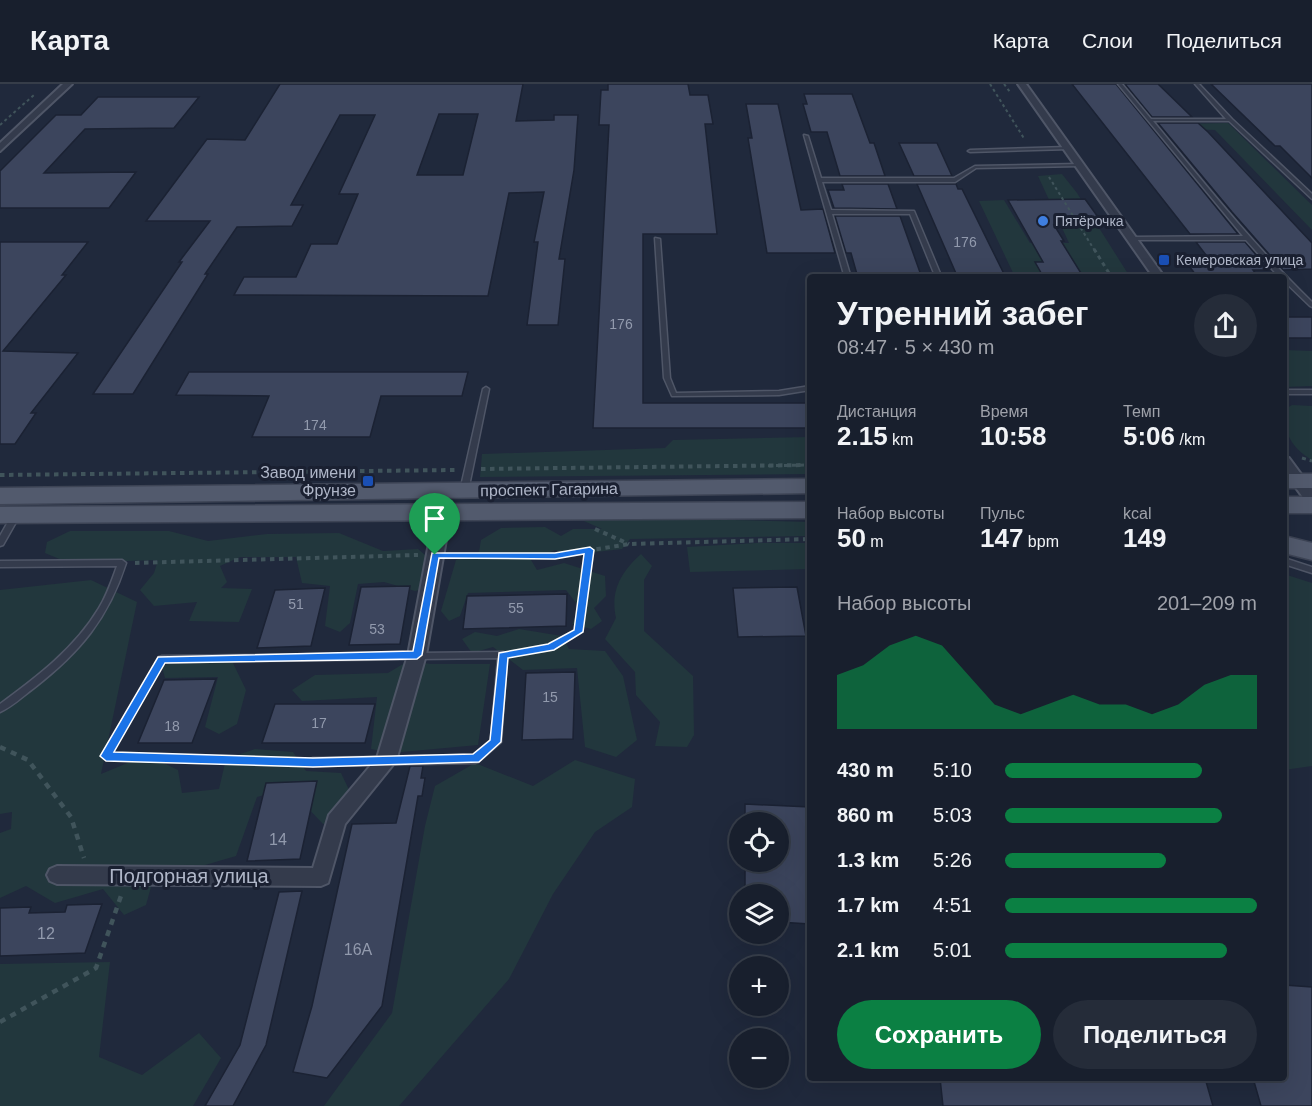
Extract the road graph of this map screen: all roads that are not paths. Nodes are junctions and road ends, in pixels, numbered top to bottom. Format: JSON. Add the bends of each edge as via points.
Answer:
{"nodes":[{"id":1,"x":68,"y":84,"type":"edge"},
{"id":2,"x":1022,"y":84,"type":"edge"},
{"id":3,"x":1120,"y":84,"type":"edge"},
{"id":4,"x":1197,"y":84,"type":"edge"},
{"id":5,"x":1149,"y":120,"type":"junction"},
{"id":6,"x":1230,"y":120,"type":"junction"},
{"id":7,"x":806,"y":136,"type":"dead end"},
{"id":8,"x":0,"y":148,"type":"edge"},
{"id":9,"x":1068,"y":148,"type":"junction"},
{"id":10,"x":970,"y":151,"type":"dead end"},
{"id":11,"x":1079,"y":165,"type":"junction"},
{"id":12,"x":820,"y":180,"type":"junction"},
{"id":13,"x":1312,"y":197,"type":"edge"},
{"id":14,"x":830,"y":212,"type":"junction"},
{"id":15,"x":1247,"y":238,"type":"junction"},
{"id":16,"x":657,"y":239,"type":"dead end"},
{"id":17,"x":1133,"y":239,"type":"junction"},
{"id":18,"x":847,"y":274,"type":"edge"},
{"id":19,"x":937,"y":274,"type":"edge"},
{"id":20,"x":1157,"y":274,"type":"edge"},
{"id":21,"x":1280,"y":274,"type":"edge"},
{"id":22,"x":1287,"y":281,"type":"edge"},
{"id":23,"x":1312,"y":305,"type":"edge"},
{"id":24,"x":807,"y":388,"type":"edge"},
{"id":25,"x":486,"y":389,"type":"dead end"},
{"id":26,"x":1287,"y":392,"type":"edge"},
{"id":27,"x":1312,"y":392,"type":"edge"},
{"id":28,"x":1287,"y":465,"type":"edge"},
{"id":29,"x":467,"y":480,"type":"junction"},
{"id":30,"x":807,"y":486,"type":"edge"},
{"id":31,"x":1302,"y":486,"type":"edge"},
{"id":32,"x":0,"y":495,"type":"edge"},
{"id":33,"x":1312,"y":505,"type":"edge"},
{"id":34,"x":1287,"y":506,"type":"edge"},
{"id":35,"x":807,"y":510,"type":"edge"},
{"id":36,"x":443,"y":511,"type":"junction"},
{"id":37,"x":8,"y":515,"type":"edge"},
{"id":38,"x":0,"y":543,"type":"edge"},
{"id":39,"x":1287,"y":545,"type":"edge"},
{"id":40,"x":1312,"y":552,"type":"edge"},
{"id":41,"x":1287,"y":562,"type":"edge"},
{"id":42,"x":0,"y":564,"type":"edge"},
{"id":43,"x":1312,"y":570,"type":"edge"},
{"id":44,"x":417,"y":655,"type":"junction"},
{"id":45,"x":162,"y":659,"type":"road end"},
{"id":46,"x":0,"y":709,"type":"edge"},
{"id":47,"x":313,"y":762,"type":"road end"},
{"id":48,"x":386,"y":762,"type":"junction"},
{"id":49,"x":57,"y":875,"type":"dead end"}],
"edges":[{"from":1,"to":8,"type":"street"},
{"from":2,"to":9,"type":"street"},
{"from":3,"to":5,"type":"lane"},
{"from":4,"to":6,"type":"lane"},
{"from":5,"to":6,"type":"lane"},
{"from":5,"to":15,"type":"lane"},
{"from":6,"to":13,"type":"lane"},
{"from":7,"to":12,"type":"lane"},
{"from":9,"to":10,"type":"lane"},
{"from":9,"to":11,"type":"street"},
{"from":11,"to":12,"type":"lane","via":[[975,166],[955,180]]},
{"from":11,"to":17,"type":"street"},
{"from":12,"to":14,"type":"lane"},
{"from":14,"to":18,"type":"lane"},
{"from":14,"to":19,"type":"lane","via":[[912,212]]},
{"from":15,"to":17,"type":"lane"},
{"from":15,"to":21,"type":"lane"},
{"from":16,"to":24,"type":"lane","via":[[667,378],[674,395],[779,393]]},
{"from":17,"to":20,"type":"street"},
{"from":22,"to":23,"type":"lane"},
{"from":25,"to":29,"type":"lane"},
{"from":26,"to":27,"type":"lane"},
{"from":28,"to":31,"type":"street"},
{"from":29,"to":30,"type":"main road","name":"проспект Гагарина"},
{"from":29,"to":32,"type":"main road","name":"проспект Гагарина"},
{"from":33,"to":34,"type":"main road"},
{"from":35,"to":36,"type":"main road","name":"проспект Гагарина"},
{"from":36,"to":37,"type":"main road","name":"проспект Гагарина"},
{"from":36,"to":44,"type":"street"},
{"from":37,"to":38,"type":"lane"},
{"from":39,"to":40,"type":"main road"},
{"from":41,"to":43,"type":"lane"},
{"from":42,"to":46,"type":"lane","via":[[122,563],[117,585],[94,626],[45,675]]},
{"from":44,"to":45,"type":"lane"},
{"from":44,"to":48,"type":"street"},
{"from":44,"to":48,"type":"lane","via":[[503,655],[496,742],[475,759]]},
{"from":47,"to":48,"type":"lane"},
{"from":48,"to":49,"type":"street","name":"Подгорная улица","via":[[336,821],[321,877]]}]}
